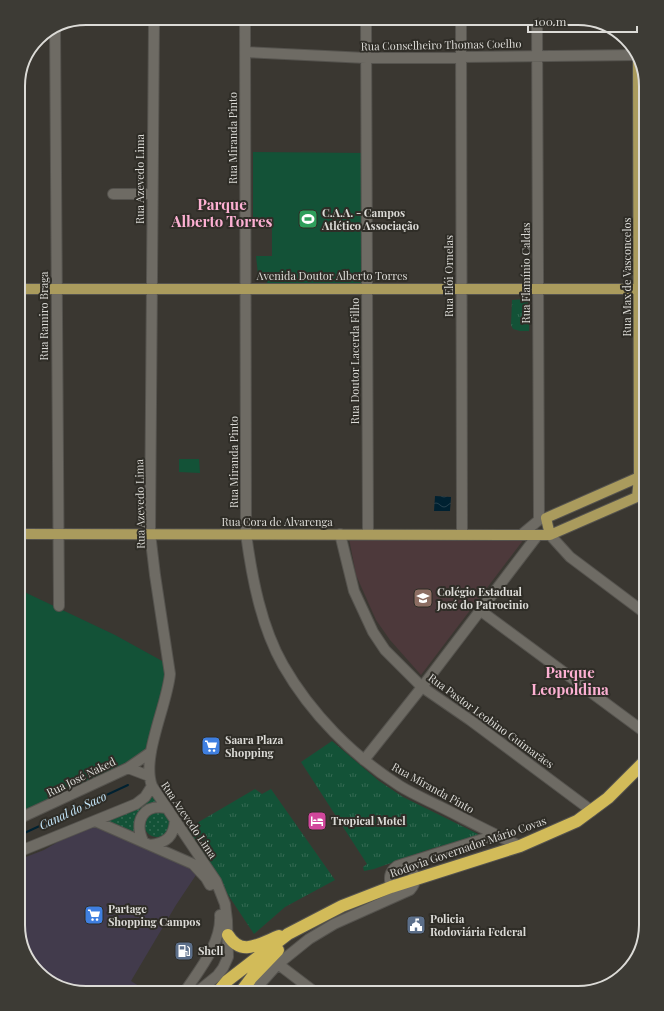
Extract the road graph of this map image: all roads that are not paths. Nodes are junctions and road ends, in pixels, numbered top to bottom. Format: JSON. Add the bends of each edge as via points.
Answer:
{"nodes":[{"id":1,"x":154,"y":25,"type":"edge"},
{"id":2,"x":245,"y":25,"type":"edge"},
{"id":3,"x":366,"y":25,"type":"edge"},
{"id":4,"x":461,"y":25,"type":"edge"},
{"id":5,"x":537,"y":25,"type":"edge"},
{"id":6,"x":56,"y":33,"type":"edge"},
{"id":7,"x":245,"y":52,"type":"junction"},
{"id":8,"x":536,"y":55,"type":"junction"},
{"id":9,"x":631,"y":56,"type":"edge"},
{"id":10,"x":366,"y":58,"type":"junction"},
{"id":11,"x":460,"y":58,"type":"junction"},
{"id":12,"x":639,"y":83,"type":"edge"},
{"id":13,"x":639,"y":103,"type":"edge"},
{"id":14,"x":113,"y":194,"type":"dead end"},
{"id":15,"x":152,"y":194,"type":"junction"},
{"id":16,"x":152,"y":288,"type":"junction"},
{"id":17,"x":246,"y":288,"type":"junction"},
{"id":18,"x":461,"y":288,"type":"junction"},
{"id":19,"x":539,"y":288,"type":"junction"},
{"id":20,"x":25,"y":289,"type":"edge"},
{"id":21,"x":56,"y":289,"type":"junction"},
{"id":22,"x":366,"y":289,"type":"junction"},
{"id":23,"x":639,"y":289,"type":"edge"},
{"id":24,"x":639,"y":477,"type":"edge"},
{"id":25,"x":639,"y":496,"type":"edge"},
{"id":26,"x":542,"y":519,"type":"junction"},
{"id":27,"x":150,"y":533,"type":"junction"},
{"id":28,"x":462,"y":533,"type":"junction"},
{"id":29,"x":25,"y":534,"type":"edge"},
{"id":30,"x":58,"y":534,"type":"junction"},
{"id":31,"x":246,"y":534,"type":"junction"},
{"id":32,"x":340,"y":534,"type":"junction"},
{"id":33,"x":368,"y":534,"type":"junction"},
{"id":34,"x":521,"y":535,"type":"junction"},
{"id":35,"x":550,"y":535,"type":"junction"},
{"id":36,"x":536,"y":536,"type":"junction"},
{"id":37,"x":59,"y":606,"type":"dead end"},
{"id":38,"x":639,"y":609,"type":"edge"},
{"id":39,"x":481,"y":611,"type":"junction"},
{"id":40,"x":422,"y":687,"type":"junction"},
{"id":41,"x":639,"y":728,"type":"edge"},
{"id":42,"x":151,"y":752,"type":"junction"},
{"id":43,"x":364,"y":760,"type":"junction"},
{"id":44,"x":639,"y":767,"type":"edge"},
{"id":45,"x":128,"y":768,"type":"junction"},
{"id":46,"x":148,"y":776,"type":"junction"},
{"id":47,"x":152,"y":786,"type":"junction"},
{"id":48,"x":166,"y":808,"type":"junction"},
{"id":49,"x":592,"y":811,"type":"junction"},
{"id":50,"x":25,"y":816,"type":"edge"},
{"id":51,"x":175,"y":820,"type":"junction"},
{"id":52,"x":95,"y":821,"type":"junction"},
{"id":53,"x":496,"y":835,"type":"junction"},
{"id":54,"x":147,"y":843,"type":"junction"},
{"id":55,"x":520,"y":846,"type":"junction"},
{"id":56,"x":25,"y":849,"type":"edge"},
{"id":57,"x":404,"y":864,"type":"junction"},
{"id":58,"x":416,"y":879,"type":"junction"},
{"id":59,"x":390,"y":887,"type":"junction"},
{"id":60,"x":306,"y":925,"type":"junction"},
{"id":61,"x":228,"y":935,"type":"junction"},
{"id":62,"x":228,"y":957,"type":"junction"},
{"id":63,"x":206,"y":958,"type":"junction"},
{"id":64,"x":278,"y":964,"type":"junction"},
{"id":65,"x":188,"y":986,"type":"edge"},
{"id":66,"x":205,"y":986,"type":"edge"},
{"id":67,"x":223,"y":986,"type":"edge"},
{"id":68,"x":246,"y":986,"type":"edge"},
{"id":69,"x":258,"y":986,"type":"edge"},
{"id":70,"x":307,"y":986,"type":"edge"}],
"edges":[{"from":1,"to":15,"type":"street","name":"Rua Azevedo Lima"},
{"from":2,"to":7,"type":"street","name":"Rua Miranda Pinto"},
{"from":3,"to":10,"type":"street","name":"Rua Doutor Lacerda Filho"},
{"from":4,"to":11,"type":"street","name":"Rua Elói Ornelas"},
{"from":5,"to":8,"type":"street","name":"Rua Flamínio Caldas"},
{"from":6,"to":21,"type":"street","name":"Rua Ramiro Braga"},
{"from":7,"to":10,"type":"street","name":"Rua Conselheiro Thomas Coelho"},
{"from":7,"to":17,"type":"street","name":"Rua Miranda Pinto"},
{"from":8,"to":9,"type":"street","name":"Rua Conselheiro Thomas Coelho"},
{"from":8,"to":11,"type":"street","name":"Rua Conselheiro Thomas Coelho"},
{"from":8,"to":19,"type":"street","name":"Rua Flamínio Caldas"},
{"from":10,"to":11,"type":"street","name":"Rua Conselheiro Thomas Coelho"},
{"from":10,"to":22,"type":"street","name":"Rua Doutor Lacerda Filho"},
{"from":11,"to":18,"type":"street","name":"Rua Elói Ornelas"},
{"from":12,"to":13,"type":"main road","name":"Rua Max de Vasconcelos"},
{"from":14,"to":15,"type":"street"},
{"from":15,"to":16,"type":"street","name":"Rua Azevedo Lima"},
{"from":16,"to":17,"type":"main road","name":"Avenida Doutor Alberto Torres"},
{"from":16,"to":21,"type":"main road","name":"Avenida Doutor Alberto Torres"},
{"from":16,"to":27,"type":"street","name":"Rua Azevedo Lima"},
{"from":17,"to":22,"type":"main road","name":"Avenida Doutor Alberto Torres"},
{"from":17,"to":31,"type":"street","name":"Rua Miranda Pinto"},
{"from":18,"to":19,"type":"main road","name":"Avenida Doutor Alberto Torres"},
{"from":18,"to":22,"type":"main road","name":"Avenida Doutor Alberto Torres"},
{"from":18,"to":28,"type":"street","name":"Rua Elói Ornelas"},
{"from":19,"to":23,"type":"main road","name":"Avenida Doutor Alberto Torres"},
{"from":19,"to":26,"type":"street","name":"Rua Flamínio Caldas"},
{"from":20,"to":21,"type":"main road","name":"Avenida Doutor Alberto Torres"},
{"from":21,"to":30,"type":"street","name":"Rua Ramiro Braga"},
{"from":22,"to":33,"type":"street","name":"Rua Doutor Lacerda Filho"},
{"from":24,"to":26,"type":"main road"},
{"from":25,"to":35,"type":"main road","name":"Rua Cora de Alvarenga"},
{"from":26,"to":34,"type":"street"},
{"from":26,"to":35,"type":"main road"},
{"from":27,"to":30,"type":"main road","name":"Rua Cora de Alvarenga"},
{"from":27,"to":31,"type":"main road","name":"Rua Cora de Alvarenga"},
{"from":27,"to":42,"type":"street","name":"Rua Azevedo Lima","via":[[170,674],[169,687]]},
{"from":28,"to":33,"type":"main road","name":"Rua Cora de Alvarenga"},
{"from":28,"to":34,"type":"main road","name":"Rua Cora de Alvarenga"},
{"from":29,"to":30,"type":"main road","name":"Rua Cora de Alvarenga"},
{"from":30,"to":37,"type":"street","name":"Rua Ramiro Braga"},
{"from":31,"to":32,"type":"main road","name":"Rua Cora de Alvarenga"},
{"from":31,"to":43,"type":"street","name":"Rua Miranda Pinto","via":[[251,572],[262,612],[283,664],[308,702],[336,734]]},
{"from":32,"to":33,"type":"main road","name":"Rua Cora de Alvarenga"},
{"from":32,"to":40,"type":"street","name":"Rua Pastor Leobino Guimarães","via":[[354,591],[364,614],[385,650]]},
{"from":34,"to":36,"type":"main road","name":"Rua Cora de Alvarenga"},
{"from":35,"to":36,"type":"main road","name":"Rua Cora de Alvarenga"},
{"from":35,"to":38,"type":"street","via":[[570,557]]},
{"from":36,"to":39,"type":"street"},
{"from":39,"to":40,"type":"street"},
{"from":39,"to":41,"type":"street"},
{"from":40,"to":43,"type":"street"},
{"from":40,"to":49,"type":"street","name":"Rua Pastor Leobino Guimarães"},
{"from":42,"to":45,"type":"street","name":"Rua José Naked"},
{"from":42,"to":46,"type":"street","name":"Rua Azevedo Lima"},
{"from":43,"to":53,"type":"street","name":"Rua Miranda Pinto","via":[[402,787]]},
{"from":44,"to":49,"type":"highway","name":"Rodovia Governador Mário Covas"},
{"from":45,"to":46,"type":"street"},
{"from":45,"to":50,"type":"street","name":"Rua José Naked"},
{"from":46,"to":47,"type":"street","name":"Rua Azevedo Lima"},
{"from":47,"to":48,"type":"street","name":"Rua Azevedo Lima"},
{"from":47,"to":52,"type":"street","via":[[145,798],[136,804]]},
{"from":48,"to":51,"type":"street","name":"Rua Azevedo Lima"},
{"from":48,"to":54,"type":"street","via":[[154,807],[145,811],[142,816],[139,829]]},
{"from":49,"to":55,"type":"highway","name":"Rodovia Governador Mário Covas","via":[[561,829]]},
{"from":51,"to":54,"type":"street","via":[[173,833],[167,839],[161,843]]},
{"from":51,"to":61,"type":"street","name":"Rua Azevedo Lima","via":[[222,894]]},
{"from":52,"to":54,"type":"street","name":"Rua Azevedo Lima"},
{"from":52,"to":56,"type":"street"},
{"from":53,"to":55,"type":"street","name":"Rua Miranda Pinto"},
{"from":53,"to":57,"type":"street"},
{"from":54,"to":63,"type":"street","name":"Rua Azevedo Lima","via":[[193,864],[214,891],[220,906],[221,926]]},
{"from":55,"to":58,"type":"highway","name":"Rodovia Governador Mário Covas"},
{"from":57,"to":58,"type":"street","via":[[412,870]]},
{"from":57,"to":59,"type":"street","via":[[391,871]]},
{"from":58,"to":59,"type":"highway","name":"Rodovia Governador Mário Covas"},
{"from":58,"to":64,"type":"street","via":[[414,886],[406,893],[334,924],[309,939]]},
{"from":59,"to":60,"type":"highway","name":"Rodovia Governador Mário Covas","via":[[342,906]]},
{"from":60,"to":61,"type":"highway","via":[[257,945],[240,948],[233,944]]},
{"from":60,"to":67,"type":"highway","name":"Rodovia Governador Mário Covas","via":[[288,934]]},
{"from":60,"to":68,"type":"highway","name":"Rodovia Governador Mário Covas","via":[[272,955]]},
{"from":61,"to":62,"type":"street","name":"Rua Azevedo Lima"},
{"from":62,"to":63,"type":"street","via":[[226,952],[217,950]]},
{"from":62,"to":66,"type":"street","name":"Rua Azevedo Lima","via":[[224,968]]},
{"from":63,"to":65,"type":"street","name":"Rua Azevedo Lima"},
{"from":64,"to":69,"type":"street"},
{"from":64,"to":70,"type":"street"}]}
